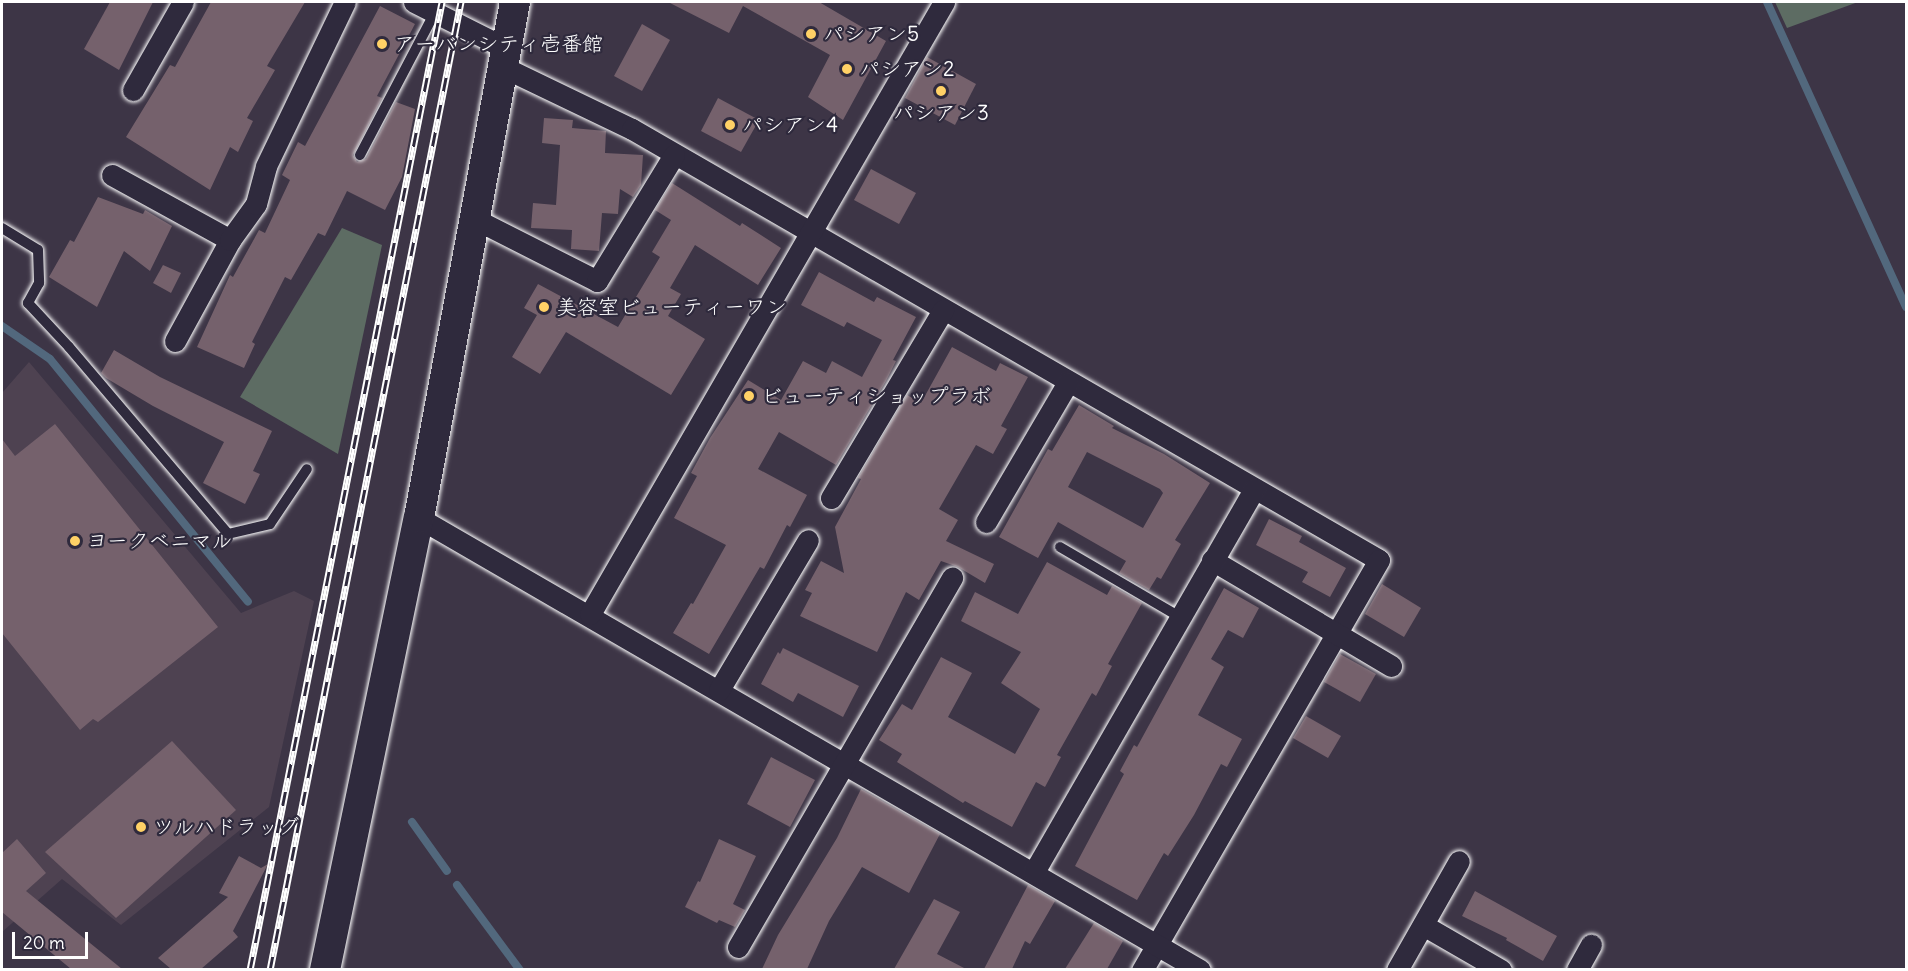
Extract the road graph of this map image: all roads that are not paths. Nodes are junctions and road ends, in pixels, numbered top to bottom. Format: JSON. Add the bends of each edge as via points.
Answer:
{"nodes":[{"id":1,"x":183,"y":2,"type":"edge"},
{"id":2,"x":345,"y":2,"type":"edge"},
{"id":3,"x":414,"y":2,"type":"edge"},
{"id":4,"x":515,"y":2,"type":"edge"},
{"id":5,"x":944,"y":2,"type":"edge"},
{"id":6,"x":435,"y":12,"type":"junction"},
{"id":7,"x":503,"y":57,"type":"junction"},
{"id":8,"x":133,"y":90,"type":"dead end"},
{"id":9,"x":360,"y":154,"type":"dead end"},
{"id":10,"x":674,"y":155,"type":"junction"},
{"id":11,"x":112,"y":176,"type":"dead end"},
{"id":12,"x":473,"y":218,"type":"junction"},
{"id":13,"x":2,"y":228,"type":"edge"},
{"id":14,"x":809,"y":233,"type":"junction"},
{"id":15,"x":230,"y":240,"type":"junction"},
{"id":16,"x":943,"y":310,"type":"junction"},
{"id":17,"x":175,"y":340,"type":"dead end"},
{"id":18,"x":1068,"y":382,"type":"junction"},
{"id":19,"x":307,"y":469,"type":"dead end"},
{"id":20,"x":1254,"y":489,"type":"junction"},
{"id":21,"x":831,"y":498,"type":"dead end"},
{"id":22,"x":419,"y":518,"type":"junction"},
{"id":23,"x":986,"y":522,"type":"dead end"},
{"id":24,"x":808,"y":540,"type":"dead end"},
{"id":25,"x":1060,"y":547,"type":"dead end"},
{"id":26,"x":1212,"y":560,"type":"junction"},
{"id":27,"x":952,"y":578,"type":"dead end"},
{"id":28,"x":590,"y":615,"type":"junction"},
{"id":29,"x":1180,"y":617,"type":"junction"},
{"id":30,"x":1337,"y":633,"type":"junction"},
{"id":31,"x":1391,"y":666,"type":"dead end"},
{"id":32,"x":719,"y":690,"type":"junction"},
{"id":33,"x":845,"y":763,"type":"junction"},
{"id":34,"x":1459,"y":861,"type":"dead end"},
{"id":35,"x":1034,"y":872,"type":"junction"},
{"id":36,"x":1423,"y":925,"type":"junction"},
{"id":37,"x":1157,"y":944,"type":"junction"},
{"id":38,"x":1591,"y":945,"type":"dead end"},
{"id":39,"x":738,"y":947,"type":"dead end"},
{"id":40,"x":325,"y":969,"type":"edge"},
{"id":41,"x":1142,"y":969,"type":"edge"},
{"id":42,"x":1200,"y":969,"type":"edge"},
{"id":43,"x":1397,"y":969,"type":"edge"},
{"id":44,"x":1501,"y":969,"type":"edge"},
{"id":45,"x":1576,"y":969,"type":"edge"}],
"edges":[{"from":1,"to":8,"type":"street"},
{"from":2,"to":15,"type":"street","via":[[266,166],[256,204]]},
{"from":3,"to":6,"type":"street"},
{"from":4,"to":7,"type":"street"},
{"from":5,"to":14,"type":"street"},
{"from":6,"to":7,"type":"street"},
{"from":6,"to":9,"type":"lane"},
{"from":7,"to":10,"type":"street"},
{"from":7,"to":12,"type":"street"},
{"from":10,"to":12,"type":"street","via":[[597,281]]},
{"from":10,"to":14,"type":"street"},
{"from":11,"to":15,"type":"street"},
{"from":12,"to":22,"type":"street"},
{"from":13,"to":19,"type":"lane","via":[[38,250],[39,283],[28,303],[228,534],[270,524]]},
{"from":14,"to":16,"type":"street"},
{"from":14,"to":28,"type":"street"},
{"from":15,"to":17,"type":"street"},
{"from":16,"to":18,"type":"street"},
{"from":16,"to":21,"type":"street"},
{"from":18,"to":20,"type":"street"},
{"from":18,"to":23,"type":"street"},
{"from":20,"to":26,"type":"street"},
{"from":20,"to":30,"type":"street","via":[[1379,560]]},
{"from":22,"to":28,"type":"street"},
{"from":22,"to":40,"type":"street"},
{"from":24,"to":32,"type":"street"},
{"from":25,"to":29,"type":"lane"},
{"from":26,"to":29,"type":"street"},
{"from":26,"to":30,"type":"street"},
{"from":27,"to":33,"type":"street"},
{"from":28,"to":32,"type":"street"},
{"from":29,"to":35,"type":"street"},
{"from":30,"to":31,"type":"street"},
{"from":30,"to":37,"type":"street"},
{"from":32,"to":33,"type":"street"},
{"from":33,"to":35,"type":"street"},
{"from":33,"to":39,"type":"street"},
{"from":34,"to":36,"type":"street"},
{"from":35,"to":37,"type":"street"},
{"from":36,"to":43,"type":"street"},
{"from":36,"to":44,"type":"street"},
{"from":37,"to":41,"type":"street"},
{"from":37,"to":42,"type":"street"},
{"from":38,"to":45,"type":"street"}]}
